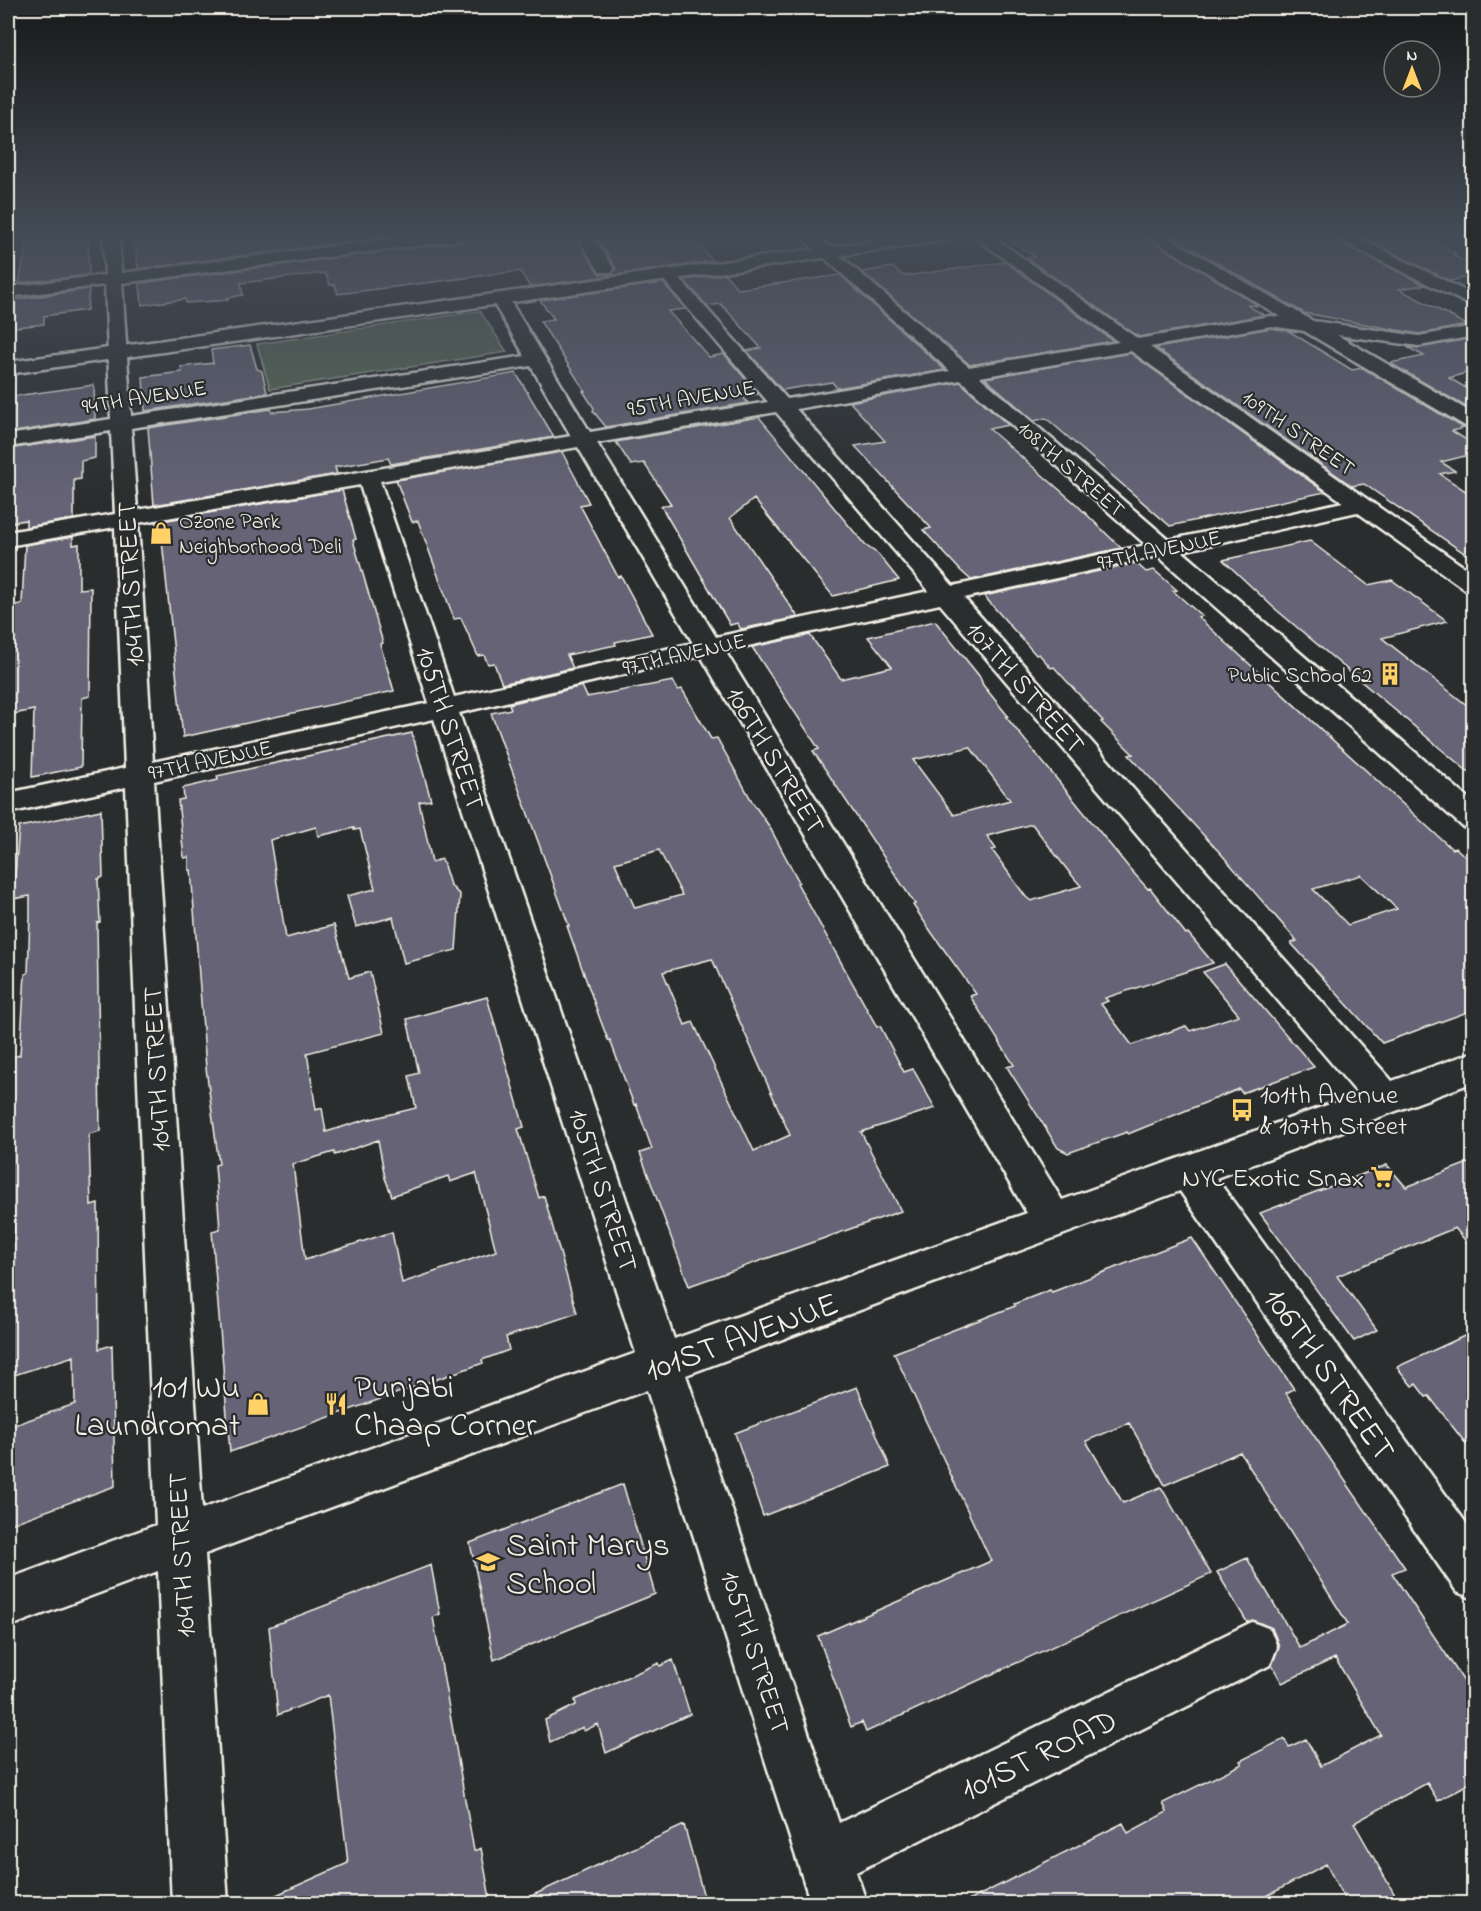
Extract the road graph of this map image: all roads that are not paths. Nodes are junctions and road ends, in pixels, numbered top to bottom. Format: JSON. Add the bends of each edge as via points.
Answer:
{"nodes":[{"id":1,"x":115,"y":324,"type":"edge"},
{"id":2,"x":245,"y":324,"type":"edge"},
{"id":3,"x":285,"y":324,"type":"edge"},
{"id":4,"x":515,"y":324,"type":"edge"},
{"id":5,"x":711,"y":324,"type":"edge"},
{"id":6,"x":908,"y":324,"type":"edge"},
{"id":7,"x":1105,"y":324,"type":"edge"},
{"id":8,"x":1252,"y":324,"type":"edge"},
{"id":9,"x":1304,"y":324,"type":"edge"},
{"id":10,"x":1305,"y":324,"type":"edge"},
{"id":11,"x":1473,"y":331,"type":"edge"},
{"id":12,"x":1419,"y":341,"type":"junction"},
{"id":13,"x":116,"y":344,"type":"junction"},
{"id":14,"x":1134,"y":345,"type":"junction"},
{"id":15,"x":8,"y":351,"type":"edge"},
{"id":16,"x":1358,"y":355,"type":"junction"},
{"id":17,"x":536,"y":360,"type":"junction"},
{"id":18,"x":8,"y":368,"type":"edge"},
{"id":19,"x":965,"y":374,"type":"junction"},
{"id":20,"x":782,"y":405,"type":"junction"},
{"id":21,"x":121,"y":423,"type":"junction"},
{"id":22,"x":1473,"y":423,"type":"edge"},
{"id":23,"x":584,"y":440,"type":"junction"},
{"id":24,"x":8,"y":441,"type":"edge"},
{"id":25,"x":368,"y":477,"type":"junction"},
{"id":26,"x":1361,"y":505,"type":"junction"},
{"id":27,"x":126,"y":518,"type":"junction"},
{"id":28,"x":8,"y":538,"type":"edge"},
{"id":29,"x":1163,"y":548,"type":"junction"},
{"id":30,"x":1473,"y":585,"type":"edge"},
{"id":31,"x":946,"y":595,"type":"junction"},
{"id":32,"x":708,"y":647,"type":"junction"},
{"id":33,"x":445,"y":708,"type":"junction"},
{"id":34,"x":140,"y":774,"type":"junction"},
{"id":35,"x":8,"y":804,"type":"edge"},
{"id":36,"x":1473,"y":820,"type":"edge"},
{"id":37,"x":1473,"y":1067,"type":"edge"},
{"id":38,"x":1385,"y":1099,"type":"junction"},
{"id":39,"x":1188,"y":1171,"type":"junction"},
{"id":40,"x":1053,"y":1221,"type":"junction"},
{"id":41,"x":661,"y":1364,"type":"junction"},
{"id":42,"x":181,"y":1539,"type":"junction"},
{"id":43,"x":1473,"y":1575,"type":"edge"},
{"id":44,"x":8,"y":1603,"type":"edge"},
{"id":45,"x":1251,"y":1647,"type":"dead end"},
{"id":46,"x":832,"y":1881,"type":"edge"},
{"id":47,"x":200,"y":1904,"type":"edge"}],
"edges":[{"from":1,"to":13,"type":"street","name":"104TH STREET"},
{"from":2,"to":13,"type":"street"},
{"from":3,"to":13,"type":"street"},
{"from":4,"to":17,"type":"street","name":"106TH STREET"},
{"from":5,"to":20,"type":"street","name":"107TH STREET"},
{"from":6,"to":19,"type":"street","name":"108TH STREET"},
{"from":7,"to":14,"type":"street","name":"109TH STREET"},
{"from":8,"to":14,"type":"street","name":"95TH AVENUE"},
{"from":9,"to":16,"type":"street"},
{"from":10,"to":12,"type":"street","name":"95TH AVENUE"},
{"from":11,"to":12,"type":"street","name":"95TH AVENUE"},
{"from":12,"to":16,"type":"street","name":"95TH AVENUE"},
{"from":13,"to":15,"type":"street"},
{"from":13,"to":18,"type":"street"},
{"from":13,"to":21,"type":"street","name":"104TH STREET"},
{"from":14,"to":19,"type":"street","name":"95TH AVENUE"},
{"from":14,"to":26,"type":"street","name":"109TH STREET"},
{"from":16,"to":22,"type":"street"},
{"from":17,"to":21,"type":"street","name":"94TH AVENUE"},
{"from":17,"to":23,"type":"street","name":"106TH STREET"},
{"from":19,"to":20,"type":"street","name":"95TH AVENUE"},
{"from":19,"to":29,"type":"street","name":"108TH STREET"},
{"from":20,"to":23,"type":"street","name":"95TH AVENUE"},
{"from":20,"to":31,"type":"street","name":"107TH STREET"},
{"from":21,"to":24,"type":"street","name":"94TH AVENUE"},
{"from":21,"to":27,"type":"street","name":"104TH STREET"},
{"from":23,"to":25,"type":"street","name":"95TH AVENUE"},
{"from":23,"to":32,"type":"street","name":"106TH STREET"},
{"from":25,"to":27,"type":"street","name":"95TH AVENUE"},
{"from":25,"to":33,"type":"street","name":"105TH STREET"},
{"from":26,"to":29,"type":"street","name":"97TH AVENUE"},
{"from":26,"to":30,"type":"street","name":"109TH STREET"},
{"from":27,"to":28,"type":"street","name":"95TH AVENUE"},
{"from":27,"to":34,"type":"street","name":"104TH STREET"},
{"from":29,"to":31,"type":"street","name":"97TH AVENUE"},
{"from":29,"to":36,"type":"street","name":"108TH STREET"},
{"from":31,"to":32,"type":"street","name":"97TH AVENUE"},
{"from":31,"to":38,"type":"street","name":"107TH STREET"},
{"from":32,"to":33,"type":"street","name":"97TH AVENUE"},
{"from":32,"to":40,"type":"street","name":"106TH STREET"},
{"from":33,"to":34,"type":"street","name":"97TH AVENUE"},
{"from":33,"to":41,"type":"street","name":"105TH STREET"},
{"from":34,"to":35,"type":"street","name":"97TH AVENUE"},
{"from":34,"to":42,"type":"street","name":"104TH STREET"},
{"from":37,"to":38,"type":"street","name":"101ST AVENUE"},
{"from":38,"to":39,"type":"street","name":"101ST AVENUE"},
{"from":39,"to":40,"type":"street","name":"101ST AVENUE"},
{"from":39,"to":43,"type":"street","name":"106TH STREET"},
{"from":40,"to":41,"type":"street","name":"101ST AVENUE"},
{"from":41,"to":42,"type":"street","name":"101ST AVENUE"},
{"from":41,"to":46,"type":"street","name":"105TH STREET"},
{"from":42,"to":44,"type":"street","name":"101ST AVENUE"},
{"from":42,"to":47,"type":"street","name":"104TH STREET"},
{"from":45,"to":46,"type":"street","name":"101ST ROAD"}]}
